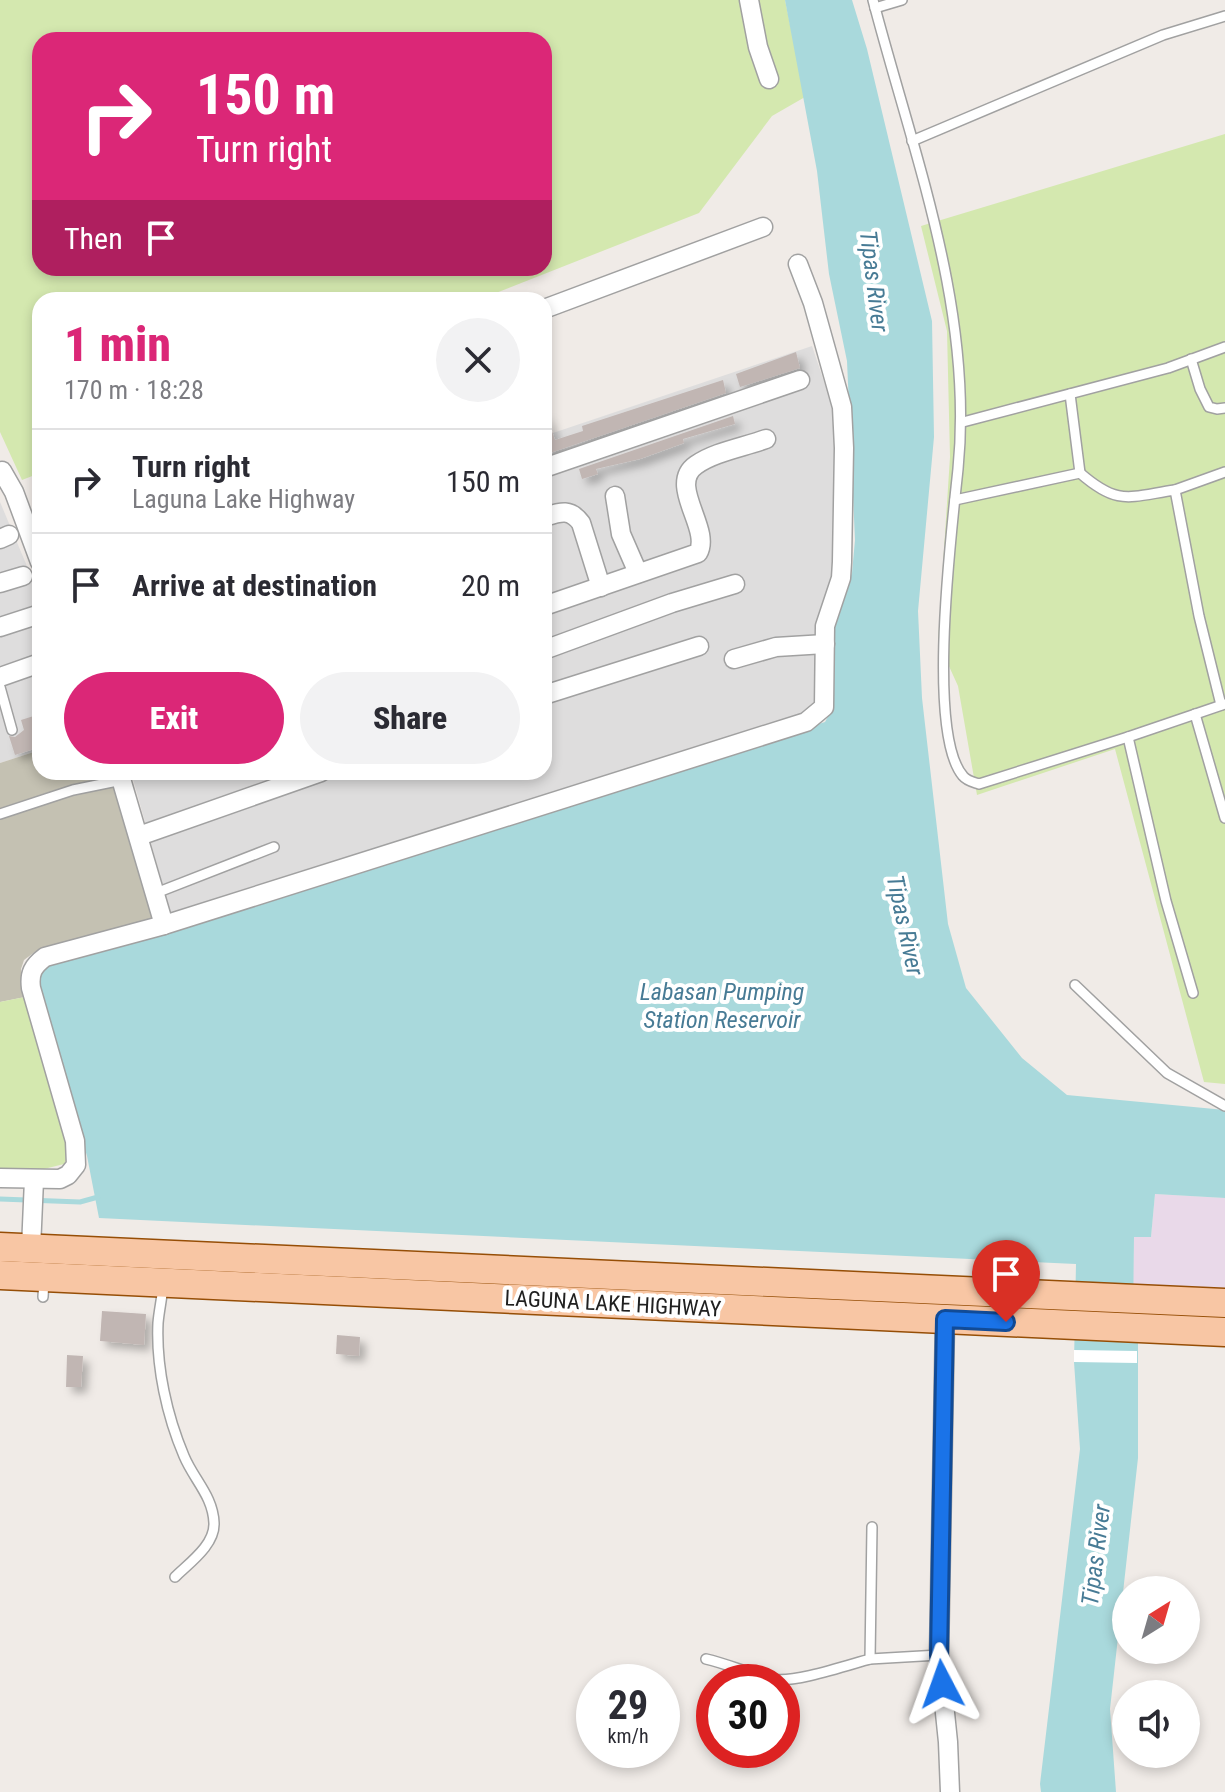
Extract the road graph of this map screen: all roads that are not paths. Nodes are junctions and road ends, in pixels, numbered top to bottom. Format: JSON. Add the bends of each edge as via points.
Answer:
{"nodes":[{"id":1,"x":749,"y":0,"type":"edge"},
{"id":2,"x":902,"y":0,"type":"edge"},
{"id":3,"x":874,"y":4,"type":"edge"},
{"id":4,"x":1225,"y":16,"type":"edge"},
{"id":5,"x":769,"y":79,"type":"dead end"},
{"id":6,"x":912,"y":141,"type":"junction"},
{"id":7,"x":763,"y":227,"type":"dead end"},
{"id":8,"x":798,"y":264,"type":"dead end"},
{"id":9,"x":552,"y":306,"type":"edge"},
{"id":10,"x":1225,"y":347,"type":"edge"},
{"id":11,"x":1191,"y":359,"type":"junction"},
{"id":12,"x":800,"y":380,"type":"dead end"},
{"id":13,"x":1070,"y":394,"type":"junction"},
{"id":14,"x":1225,"y":408,"type":"edge"},
{"id":15,"x":963,"y":422,"type":"junction"},
{"id":16,"x":766,"y":439,"type":"dead end"},
{"id":17,"x":552,"y":465,"type":"edge"},
{"id":18,"x":2,"y":471,"type":"dead end"},
{"id":19,"x":1225,"y":472,"type":"edge"},
{"id":20,"x":1080,"y":473,"type":"junction"},
{"id":21,"x":1175,"y":490,"type":"junction"},
{"id":22,"x":615,"y":496,"type":"dead end"},
{"id":23,"x":955,"y":500,"type":"junction"},
{"id":24,"x":552,"y":514,"type":"edge"},
{"id":25,"x":32,"y":515,"type":"edge"},
{"id":26,"x":638,"y":573,"type":"junction"},
{"id":27,"x":23,"y":576,"type":"dead end"},
{"id":28,"x":0,"y":583,"type":"edge"},
{"id":29,"x":735,"y":584,"type":"dead end"},
{"id":30,"x":601,"y":587,"type":"junction"},
{"id":31,"x":552,"y":603,"type":"edge"},
{"id":32,"x":32,"y":617,"type":"edge"},
{"id":33,"x":0,"y":627,"type":"edge"},
{"id":34,"x":825,"y":644,"type":"junction"},
{"id":35,"x":699,"y":646,"type":"dead end"},
{"id":36,"x":552,"y":647,"type":"edge"},
{"id":37,"x":734,"y":659,"type":"dead end"},
{"id":38,"x":32,"y":667,"type":"edge"},
{"id":39,"x":0,"y":677,"type":"edge"},
{"id":40,"x":0,"y":687,"type":"edge"},
{"id":41,"x":552,"y":692,"type":"edge"},
{"id":42,"x":1223,"y":704,"type":"edge"},
{"id":43,"x":1195,"y":714,"type":"junction"},
{"id":44,"x":12,"y":730,"type":"dead end"},
{"id":45,"x":1128,"y":737,"type":"junction"},
{"id":46,"x":107,"y":780,"type":"edge"},
{"id":47,"x":122,"y":780,"type":"edge"},
{"id":48,"x":298,"y":780,"type":"edge"},
{"id":49,"x":0,"y":814,"type":"edge"},
{"id":50,"x":1225,"y":818,"type":"edge"},
{"id":51,"x":139,"y":836,"type":"junction"},
{"id":52,"x":274,"y":847,"type":"dead end"},
{"id":53,"x":156,"y":893,"type":"junction"},
{"id":54,"x":164,"y":925,"type":"junction"},
{"id":55,"x":1075,"y":985,"type":"dead end"},
{"id":56,"x":1193,"y":993,"type":"dead end"},
{"id":57,"x":1225,"y":1106,"type":"edge"},
{"id":58,"x":0,"y":1178,"type":"edge"},
{"id":59,"x":34,"y":1187,"type":"junction"},
{"id":60,"x":31,"y":1242,"type":"junction"},
{"id":61,"x":0,"y":1247,"type":"edge"},
{"id":62,"x":0,"y":1275,"type":"edge"},
{"id":63,"x":356,"y":1277,"type":"junction"},
{"id":64,"x":164,"y":1282,"type":"junction"},
{"id":65,"x":1225,"y":1303,"type":"edge"},
{"id":66,"x":945,"y":1319,"type":"junction"},
{"id":67,"x":1225,"y":1332,"type":"edge"},
{"id":68,"x":872,"y":1527,"type":"dead end"},
{"id":69,"x":175,"y":1577,"type":"dead end"},
{"id":70,"x":939,"y":1655,"type":"junction"},
{"id":71,"x":706,"y":1659,"type":"dead end"},
{"id":72,"x":870,"y":1659,"type":"junction"},
{"id":73,"x":950,"y":1792,"type":"edge"}],
"edges":[{"from":1,"to":5,"type":"street"},
{"from":2,"to":3,"type":"lane"},
{"from":3,"to":6,"type":"lane"},
{"from":4,"to":6,"type":"lane","via":[[1163,35]]},
{"from":6,"to":15,"type":"lane","via":[[952,301]]},
{"from":7,"to":9,"type":"street"},
{"from":8,"to":34,"type":"street","via":[[842,407],[841,578],[825,626]]},
{"from":10,"to":11,"type":"lane"},
{"from":11,"to":13,"type":"lane"},
{"from":11,"to":14,"type":"lane","via":[[1209,407]]},
{"from":12,"to":17,"type":"street"},
{"from":13,"to":15,"type":"lane"},
{"from":13,"to":20,"type":"lane"},
{"from":15,"to":23,"type":"lane"},
{"from":16,"to":26,"type":"street","via":[[693,467],[686,482],[702,547],[698,553]]},
{"from":18,"to":25,"type":"street"},
{"from":19,"to":21,"type":"lane"},
{"from":20,"to":21,"type":"lane","via":[[1100,490],[1124,498]]},
{"from":20,"to":23,"type":"lane"},
{"from":21,"to":42,"type":"lane","via":[[1199,616]]},
{"from":22,"to":26,"type":"street","via":[[621,534]]},
{"from":23,"to":45,"type":"lane","via":[[944,691],[946,726],[963,776],[979,784]]},
{"from":24,"to":30,"type":"street","via":[[562,511],[581,523]]},
{"from":26,"to":30,"type":"street"},
{"from":27,"to":28,"type":"street"},
{"from":29,"to":36,"type":"street"},
{"from":30,"to":31,"type":"street"},
{"from":32,"to":33,"type":"street"},
{"from":34,"to":37,"type":"street","via":[[776,647]]},
{"from":34,"to":54,"type":"street","via":[[824,707],[806,722]]},
{"from":35,"to":41,"type":"street"},
{"from":38,"to":39,"type":"street"},
{"from":40,"to":44,"type":"lane"},
{"from":42,"to":43,"type":"lane"},
{"from":43,"to":45,"type":"lane"},
{"from":43,"to":50,"type":"lane"},
{"from":45,"to":56,"type":"lane"},
{"from":46,"to":49,"type":"lane"},
{"from":47,"to":51,"type":"street"},
{"from":48,"to":51,"type":"street"},
{"from":51,"to":53,"type":"street"},
{"from":52,"to":53,"type":"lane"},
{"from":53,"to":54,"type":"street"},
{"from":54,"to":59,"type":"street","via":[[35,964],[31,988],[77,1152],[68,1175]]},
{"from":55,"to":57,"type":"lane","via":[[1167,1073]]},
{"from":58,"to":59,"type":"street"},
{"from":59,"to":60,"type":"street"},
{"from":60,"to":61,"type":"main road","name":"LAGUNA LAKE HIGHWAY"},
{"from":60,"to":63,"type":"main road","name":"LAGUNA LAKE HIGHWAY"},
{"from":62,"to":64,"type":"main road","name":"LAGUNA LAKE HIGHWAY","via":[[44,1287]]},
{"from":63,"to":64,"type":"main road","name":"LAGUNA LAKE HIGHWAY"},
{"from":63,"to":65,"type":"main road","name":"LAGUNA LAKE HIGHWAY"},
{"from":63,"to":66,"type":"main road","name":"LAGUNA LAKE HIGHWAY"},
{"from":64,"to":69,"type":"lane","via":[[158,1322],[166,1399],[184,1458],[209,1497],[214,1525],[203,1550]]},
{"from":66,"to":67,"type":"main road","name":"LAGUNA LAKE HIGHWAY"},
{"from":66,"to":70,"type":"street"},
{"from":68,"to":72,"type":"lane"},
{"from":70,"to":72,"type":"lane"},
{"from":70,"to":73,"type":"street"},
{"from":71,"to":72,"type":"lane","via":[[774,1680]]}]}
